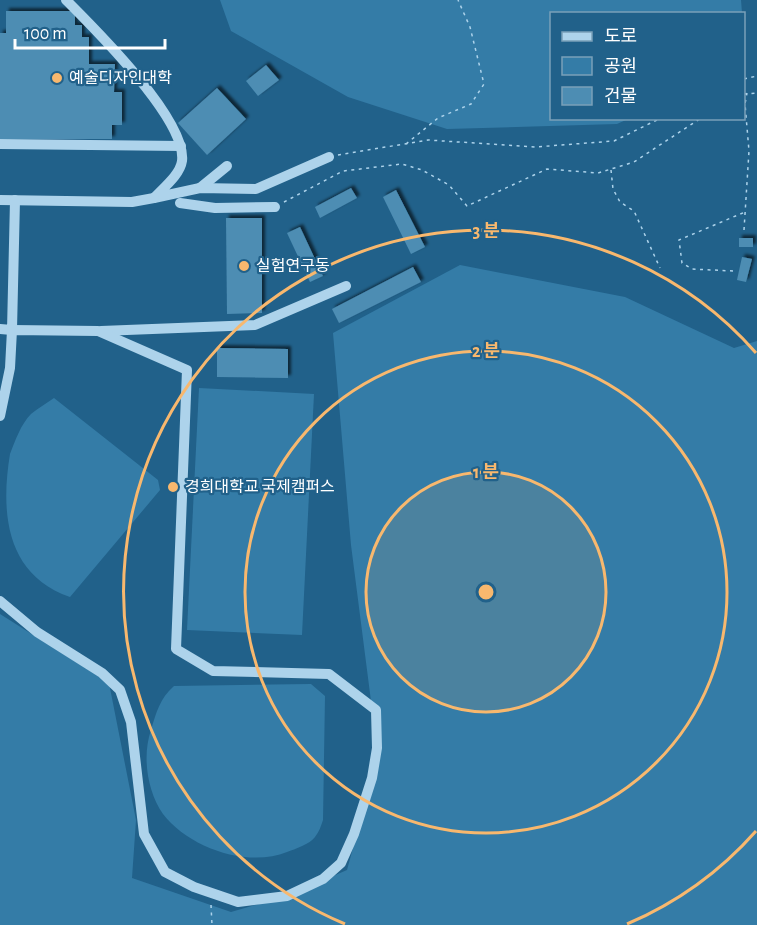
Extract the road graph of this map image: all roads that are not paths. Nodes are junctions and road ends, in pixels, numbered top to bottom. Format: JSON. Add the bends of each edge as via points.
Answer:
{"nodes":[{"id":1,"x":66,"y":0,"type":"edge"},
{"id":2,"x":0,"y":144,"type":"edge"},
{"id":3,"x":181,"y":146,"type":"junction"},
{"id":4,"x":329,"y":157,"type":"road end"},
{"id":5,"x":227,"y":166,"type":"dead end"},
{"id":6,"x":200,"y":188,"type":"junction"},
{"id":7,"x":154,"y":198,"type":"junction"},
{"id":8,"x":0,"y":200,"type":"edge"},
{"id":9,"x":15,"y":200,"type":"junction"},
{"id":10,"x":180,"y":203,"type":"dead end"},
{"id":11,"x":275,"y":207,"type":"road end"},
{"id":12,"x":346,"y":286,"type":"dead end"},
{"id":13,"x":0,"y":329,"type":"edge"},
{"id":14,"x":12,"y":330,"type":"junction"},
{"id":15,"x":98,"y":331,"type":"junction"},
{"id":16,"x":0,"y":416,"type":"edge"},
{"id":17,"x":0,"y":601,"type":"edge"}],
"edges":[{"from":1,"to":3,"type":"lane","via":[[167,115]]},
{"from":2,"to":3,"type":"lane"},
{"from":3,"to":7,"type":"lane","via":[[182,163]]},
{"from":4,"to":6,"type":"lane","via":[[256,189]]},
{"from":5,"to":6,"type":"lane"},
{"from":6,"to":7,"type":"lane"},
{"from":7,"to":9,"type":"lane","via":[[132,202]]},
{"from":8,"to":9,"type":"lane"},
{"from":9,"to":14,"type":"lane"},
{"from":10,"to":11,"type":"lane","via":[[215,208]]},
{"from":12,"to":15,"type":"lane","via":[[255,326]]},
{"from":13,"to":14,"type":"lane"},
{"from":14,"to":15,"type":"lane"},
{"from":14,"to":16,"type":"lane","via":[[10,368]]},
{"from":15,"to":17,"type":"lane","via":[[188,370],[176,649],[213,671],[329,674],[376,710],[377,748],[372,778],[341,863],[323,879],[287,896],[238,902],[165,872],[144,834],[132,722],[120,690]]}]}
